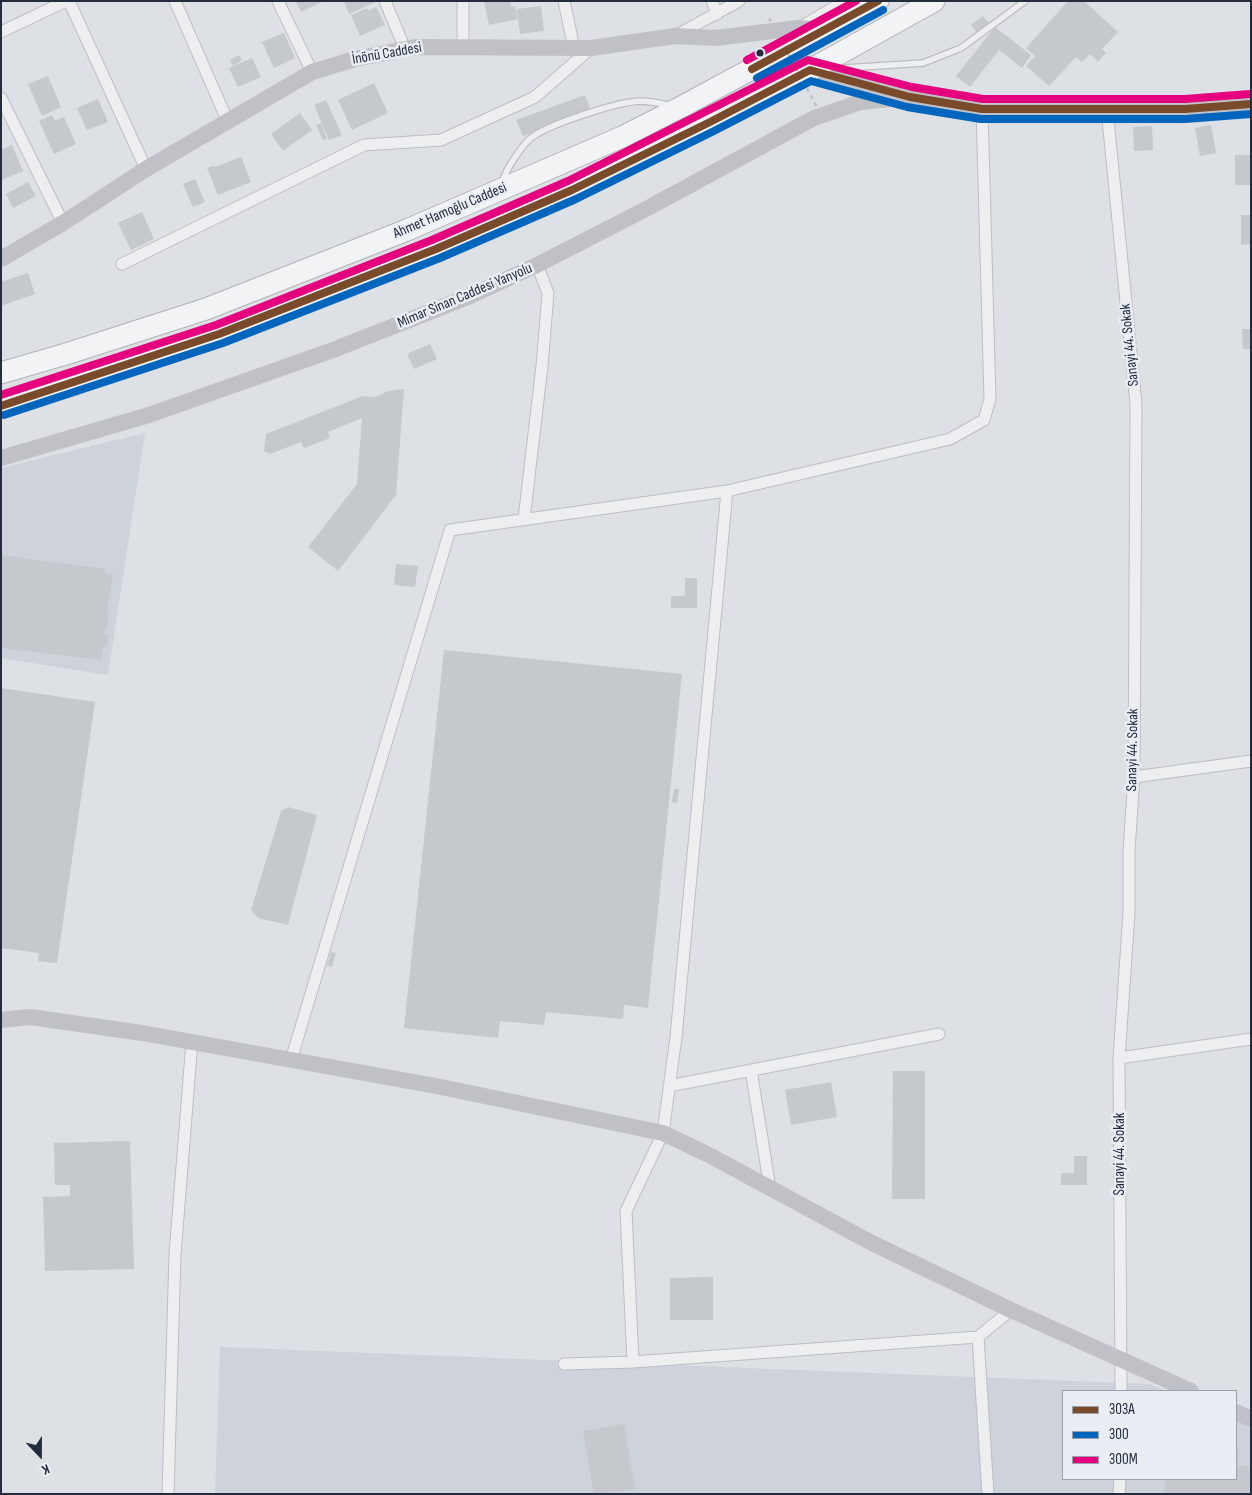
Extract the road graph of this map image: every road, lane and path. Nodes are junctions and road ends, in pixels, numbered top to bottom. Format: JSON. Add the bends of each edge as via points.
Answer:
{"nodes":[{"id":1,"x":66,"y":1,"type":"edge"},
{"id":2,"x":70,"y":1,"type":"edge"},
{"id":3,"x":175,"y":1,"type":"edge"},
{"id":4,"x":278,"y":1,"type":"edge"},
{"id":5,"x":385,"y":1,"type":"edge"},
{"id":6,"x":463,"y":1,"type":"edge"},
{"id":7,"x":564,"y":1,"type":"edge"},
{"id":8,"x":712,"y":1,"type":"edge"},
{"id":9,"x":739,"y":1,"type":"edge"},
{"id":10,"x":845,"y":1,"type":"edge"},
{"id":11,"x":878,"y":1,"type":"edge"},
{"id":12,"x":934,"y":1,"type":"edge"},
{"id":13,"x":1026,"y":1,"type":"edge"},
{"id":14,"x":717,"y":14,"type":"junction"},
{"id":15,"x":769,"y":18,"type":"dead end"},
{"id":16,"x":798,"y":28,"type":"junction"},
{"id":17,"x":825,"y":30,"type":"junction"},
{"id":18,"x":1,"y":32,"type":"edge"},
{"id":19,"x":675,"y":36,"type":"junction"},
{"id":20,"x":463,"y":47,"type":"junction"},
{"id":21,"x":405,"y":48,"type":"junction"},
{"id":22,"x":574,"y":48,"type":"junction"},
{"id":23,"x":591,"y":48,"type":"junction"},
{"id":24,"x":810,"y":70,"type":"junction"},
{"id":25,"x":312,"y":72,"type":"junction"},
{"id":26,"x":910,"y":97,"type":"junction"},
{"id":27,"x":1,"y":98,"type":"edge"},
{"id":28,"x":1251,"y":104,"type":"edge"},
{"id":29,"x":683,"y":106,"type":"junction"},
{"id":30,"x":818,"y":109,"type":"dead end"},
{"id":31,"x":982,"y":109,"type":"junction"},
{"id":32,"x":1107,"y":109,"type":"junction"},
{"id":33,"x":228,"y":122,"type":"junction"},
{"id":34,"x":146,"y":169,"type":"junction"},
{"id":35,"x":499,"y":190,"type":"junction"},
{"id":36,"x":63,"y":224,"type":"junction"},
{"id":37,"x":1,"y":259,"type":"edge"},
{"id":38,"x":122,"y":264,"type":"dead end"},
{"id":39,"x":537,"y":266,"type":"junction"},
{"id":40,"x":1,"y":373,"type":"edge"},
{"id":41,"x":1,"y":406,"type":"edge"},
{"id":42,"x":1,"y":458,"type":"edge"},
{"id":43,"x":727,"y":491,"type":"junction"},
{"id":44,"x":524,"y":519,"type":"junction"},
{"id":45,"x":1251,"y":761,"type":"edge"},
{"id":46,"x":1134,"y":777,"type":"junction"},
{"id":47,"x":1,"y":1020,"type":"edge"},
{"id":48,"x":939,"y":1034,"type":"dead end"},
{"id":49,"x":1251,"y":1039,"type":"edge"},
{"id":50,"x":192,"y":1042,"type":"junction"},
{"id":51,"x":1120,"y":1058,"type":"junction"},
{"id":52,"x":291,"y":1060,"type":"junction"},
{"id":53,"x":752,"y":1070,"type":"junction"},
{"id":54,"x":669,"y":1086,"type":"junction"},
{"id":55,"x":662,"y":1133,"type":"junction"},
{"id":56,"x":770,"y":1188,"type":"junction"},
{"id":57,"x":1011,"y":1310,"type":"junction"},
{"id":58,"x":978,"y":1337,"type":"junction"},
{"id":59,"x":1122,"y":1359,"type":"junction"},
{"id":60,"x":633,"y":1362,"type":"junction"},
{"id":61,"x":564,"y":1364,"type":"dead end"},
{"id":62,"x":1121,"y":1390,"type":"edge"},
{"id":63,"x":1189,"y":1390,"type":"edge"},
{"id":64,"x":1237,"y":1413,"type":"edge"},
{"id":65,"x":1251,"y":1420,"type":"edge"},
{"id":66,"x":1120,"y":1480,"type":"edge"},
{"id":67,"x":168,"y":1494,"type":"edge"},
{"id":68,"x":988,"y":1494,"type":"edge"},
{"id":69,"x":1120,"y":1494,"type":"edge"}],
"edges":[{"from":1,"to":18,"type":"street"},
{"from":2,"to":34,"type":"street"},
{"from":3,"to":33,"type":"street"},
{"from":4,"to":25,"type":"street"},
{"from":5,"to":21,"type":"street"},
{"from":6,"to":20,"type":"street"},
{"from":7,"to":22,"type":"street"},
{"from":8,"to":14,"type":"street"},
{"from":9,"to":14,"type":"street"},
{"from":10,"to":16,"type":"street"},
{"from":11,"to":17,"type":"highway","name":"Ahmet Hamoğlu Caddesi"},
{"from":12,"to":24,"type":"highway","name":"Ahmet Hamoğlu Caddesi"},
{"from":13,"to":24,"type":"lane","via":[[961,48],[922,63]]},
{"from":14,"to":19,"type":"street"},
{"from":15,"to":30,"type":"path","bridge":true},
{"from":16,"to":17,"type":"main road","name":"İnönü Caddesi"},
{"from":16,"to":19,"type":"main road","name":"İnönü Caddesi","via":[[715,38]]},
{"from":17,"to":29,"type":"highway","name":"Ahmet Hamoğlu Caddesi"},
{"from":19,"to":23,"type":"main road","name":"İnönü Caddesi"},
{"from":20,"to":21,"type":"main road","name":"İnönü Caddesi"},
{"from":20,"to":22,"type":"main road","name":"İnönü Caddesi"},
{"from":21,"to":25,"type":"main road","name":"İnönü Caddesi"},
{"from":22,"to":23,"type":"main road","name":"İnönü Caddesi"},
{"from":23,"to":38,"type":"street","via":[[535,97],[441,140],[364,144]]},
{"from":24,"to":26,"type":"main road"},
{"from":24,"to":41,"type":"highway","name":"Ahmet Hamoğlu Caddesi","via":[[572,190],[436,249],[219,334]]},
{"from":25,"to":33,"type":"main road","name":"İnönü Caddesi"},
{"from":26,"to":31,"type":"main road"},
{"from":26,"to":39,"type":"main road","name":"Mimar Sinan Caddesi Yanyolu","via":[[861,102],[814,118]]},
{"from":27,"to":36,"type":"street"},
{"from":28,"to":32,"type":"main road","via":[[1185,109]]},
{"from":29,"to":35,"type":"highway","name":"Ahmet Hamoğlu Caddesi","via":[[622,137]]},
{"from":29,"to":35,"type":"lane","via":[[641,101],[612,106],[543,130],[530,139],[515,158]]},
{"from":31,"to":32,"type":"main road"},
{"from":31,"to":43,"type":"street","via":[[990,399],[984,420],[950,439]]},
{"from":32,"to":46,"type":"street","name":"Sanayi 44. Sokak","via":[[1136,404]]},
{"from":33,"to":34,"type":"main road","name":"İnönü Caddesi"},
{"from":34,"to":36,"type":"main road","name":"İnönü Caddesi"},
{"from":35,"to":40,"type":"highway","name":"Ahmet Hamoğlu Caddesi","via":[[206,309]]},
{"from":36,"to":37,"type":"main road","name":"İnönü Caddesi"},
{"from":39,"to":42,"type":"main road","name":"Mimar Sinan Caddesi Yanyolu","via":[[332,350],[149,415]]},
{"from":39,"to":44,"type":"street","via":[[548,293]]},
{"from":43,"to":44,"type":"street"},
{"from":43,"to":54,"type":"street"},
{"from":44,"to":52,"type":"street","via":[[450,530]]},
{"from":45,"to":46,"type":"street"},
{"from":46,"to":51,"type":"street","name":"Sanayi 44. Sokak"},
{"from":47,"to":50,"type":"main road","via":[[30,1017]]},
{"from":48,"to":53,"type":"street"},
{"from":49,"to":51,"type":"street"},
{"from":50,"to":52,"type":"main road"},
{"from":50,"to":67,"type":"street","via":[[175,1254]]},
{"from":51,"to":59,"type":"street","name":"Sanayi 44. Sokak"},
{"from":52,"to":55,"type":"main road"},
{"from":53,"to":54,"type":"street"},
{"from":53,"to":56,"type":"street"},
{"from":54,"to":55,"type":"street"},
{"from":55,"to":56,"type":"main road"},
{"from":55,"to":60,"type":"street","via":[[626,1211]]},
{"from":56,"to":57,"type":"main road","via":[[872,1243]]},
{"from":57,"to":58,"type":"street"},
{"from":57,"to":59,"type":"main road"},
{"from":58,"to":60,"type":"street"},
{"from":58,"to":68,"type":"street"},
{"from":59,"to":62,"type":"street","name":"Sanayi 44. Sokak"},
{"from":59,"to":63,"type":"main road"},
{"from":60,"to":61,"type":"street"},
{"from":64,"to":65,"type":"main road"},
{"from":66,"to":69,"type":"street"}]}
